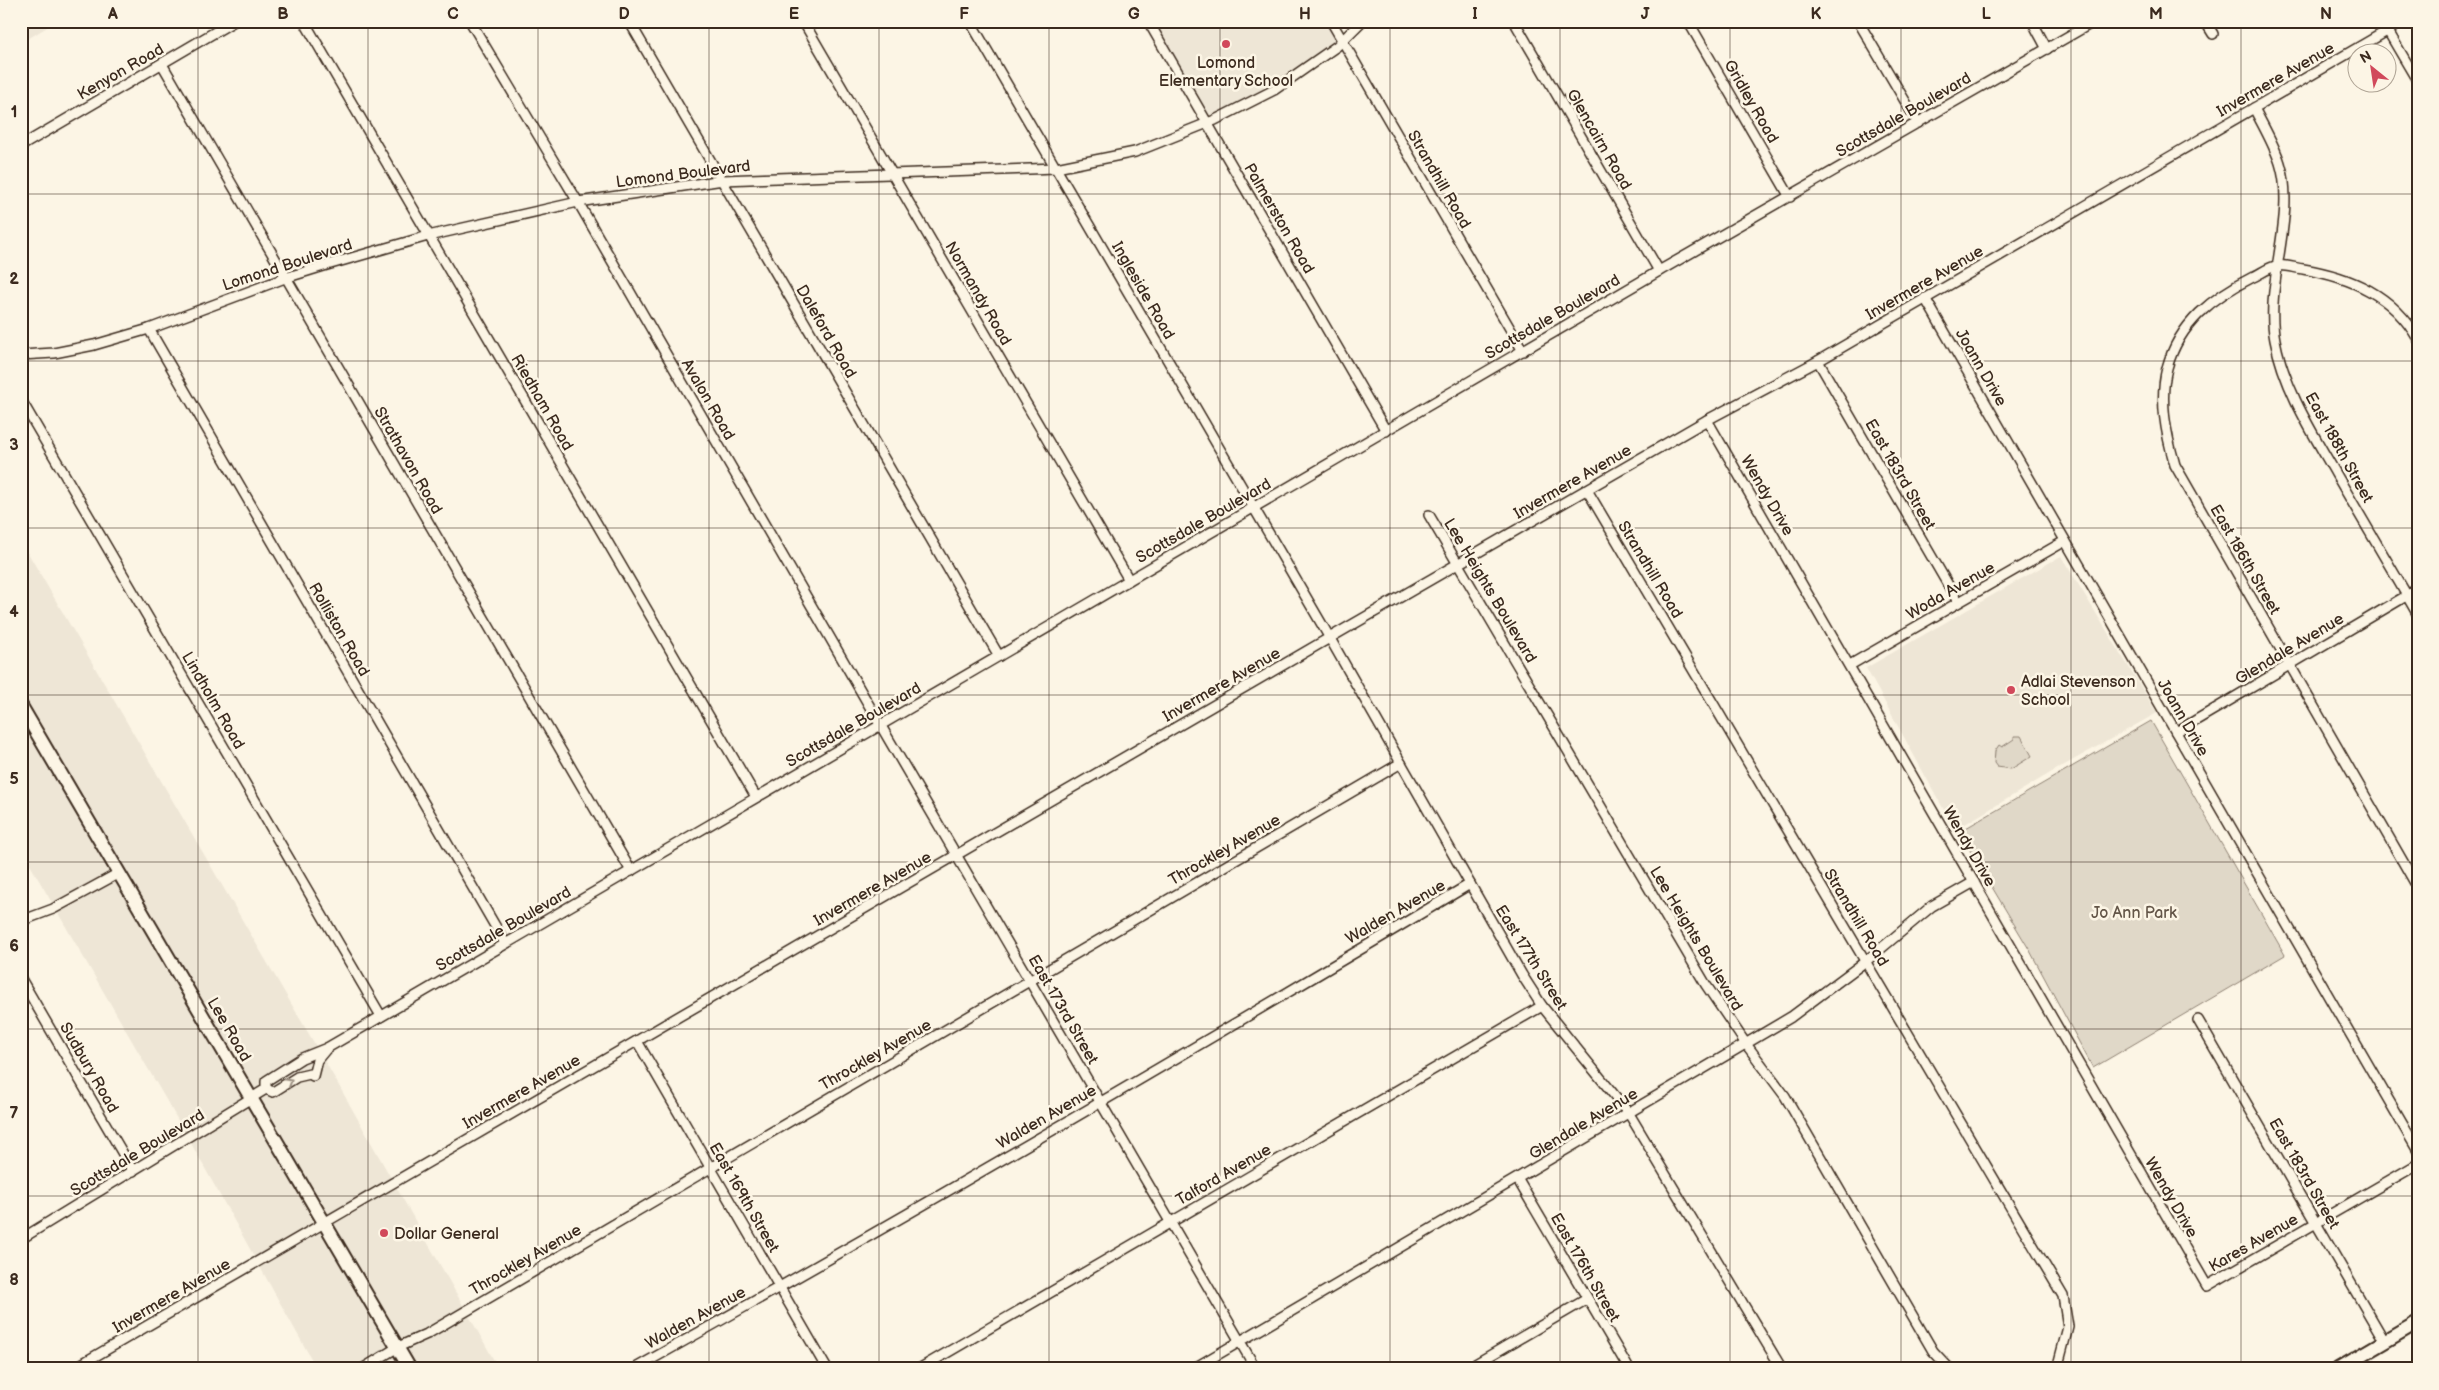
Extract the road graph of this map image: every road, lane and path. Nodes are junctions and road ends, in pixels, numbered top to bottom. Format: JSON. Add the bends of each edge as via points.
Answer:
{"nodes":[{"id":1,"x":234,"y":21,"type":"edge"},
{"id":2,"x":304,"y":21,"type":"edge"},
{"id":3,"x":470,"y":21,"type":"edge"},
{"id":4,"x":630,"y":21,"type":"edge"},
{"id":5,"x":803,"y":21,"type":"edge"},
{"id":6,"x":970,"y":21,"type":"edge"},
{"id":7,"x":1148,"y":21,"type":"edge"},
{"id":8,"x":1331,"y":21,"type":"edge"},
{"id":9,"x":1362,"y":21,"type":"edge"},
{"id":10,"x":1514,"y":21,"type":"edge"},
{"id":11,"x":1688,"y":21,"type":"edge"},
{"id":12,"x":1858,"y":21,"type":"edge"},
{"id":13,"x":2032,"y":21,"type":"edge"},
{"id":14,"x":2095,"y":21,"type":"edge"},
{"id":15,"x":2205,"y":21,"type":"edge"},
{"id":16,"x":2404,"y":21,"type":"edge"},
{"id":17,"x":2388,"y":31,"type":"junction"},
{"id":18,"x":2213,"y":34,"type":"dead end"},
{"id":19,"x":1342,"y":40,"type":"junction"},
{"id":20,"x":2047,"y":49,"type":"junction"},
{"id":21,"x":162,"y":64,"type":"junction"},
{"id":22,"x":2418,"y":82,"type":"edge"},
{"id":23,"x":2254,"y":108,"type":"junction"},
{"id":24,"x":1206,"y":123,"type":"junction"},
{"id":25,"x":1918,"y":123,"type":"junction"},
{"id":26,"x":21,"y":146,"type":"edge"},
{"id":27,"x":1056,"y":168,"type":"junction"},
{"id":28,"x":893,"y":174,"type":"junction"},
{"id":29,"x":723,"y":180,"type":"junction"},
{"id":30,"x":1790,"y":197,"type":"junction"},
{"id":31,"x":578,"y":202,"type":"junction"},
{"id":32,"x":428,"y":236,"type":"junction"},
{"id":33,"x":2277,"y":266,"type":"junction"},
{"id":34,"x":1659,"y":271,"type":"junction"},
{"id":35,"x":285,"y":278,"type":"junction"},
{"id":36,"x":1925,"y":298,"type":"junction"},
{"id":37,"x":149,"y":329,"type":"junction"},
{"id":38,"x":2418,"y":339,"type":"edge"},
{"id":39,"x":1523,"y":351,"type":"junction"},
{"id":40,"x":21,"y":355,"type":"edge"},
{"id":41,"x":1818,"y":361,"type":"junction"},
{"id":42,"x":21,"y":400,"type":"edge"},
{"id":43,"x":1707,"y":420,"type":"junction"},
{"id":44,"x":1386,"y":431,"type":"junction"},
{"id":45,"x":1587,"y":490,"type":"junction"},
{"id":46,"x":1254,"y":509,"type":"junction"},
{"id":47,"x":1430,"y":515,"type":"dead end"},
{"id":48,"x":2065,"y":541,"type":"junction"},
{"id":49,"x":1459,"y":564,"type":"junction"},
{"id":50,"x":1293,"y":574,"type":"joint"},
{"id":51,"x":1129,"y":580,"type":"junction"},
{"id":52,"x":2418,"y":589,"type":"edge"},
{"id":53,"x":2407,"y":595,"type":"junction"},
{"id":54,"x":1958,"y":602,"type":"junction"},
{"id":55,"x":2418,"y":615,"type":"edge"},
{"id":56,"x":1330,"y":638,"type":"junction"},
{"id":57,"x":999,"y":656,"type":"junction"},
{"id":58,"x":1850,"y":665,"type":"junction"},
{"id":59,"x":2291,"y":666,"type":"junction"},
{"id":60,"x":21,"y":706,"type":"edge"},
{"id":61,"x":880,"y":726,"type":"junction"},
{"id":62,"x":2176,"y":732,"type":"junction"},
{"id":63,"x":1401,"y":763,"type":"junction"},
{"id":64,"x":920,"y":793,"type":"joint"},
{"id":65,"x":756,"y":797,"type":"junction"},
{"id":66,"x":957,"y":856,"type":"junction"},
{"id":67,"x":631,"y":871,"type":"junction"},
{"id":68,"x":119,"y":873,"type":"junction"},
{"id":69,"x":1974,"y":882,"type":"junction"},
{"id":70,"x":1470,"y":884,"type":"junction"},
{"id":71,"x":2418,"y":888,"type":"edge"},
{"id":72,"x":21,"y":921,"type":"edge"},
{"id":73,"x":505,"y":943,"type":"junction"},
{"id":74,"x":1866,"y":961,"type":"junction"},
{"id":75,"x":21,"y":979,"type":"edge"},
{"id":76,"x":1030,"y":980,"type":"junction"},
{"id":77,"x":1542,"y":1006,"type":"junction"},
{"id":78,"x":381,"y":1016,"type":"junction"},
{"id":79,"x":2198,"y":1020,"type":"dead end"},
{"id":80,"x":637,"y":1041,"type":"junction"},
{"id":81,"x":1746,"y":1044,"type":"junction"},
{"id":82,"x":327,"y":1048,"type":"junction"},
{"id":83,"x":266,"y":1089,"type":"junction"},
{"id":84,"x":251,"y":1098,"type":"junction"},
{"id":85,"x":1100,"y":1102,"type":"junction"},
{"id":86,"x":1628,"y":1112,"type":"junction"},
{"id":87,"x":2418,"y":1152,"type":"edge"},
{"id":88,"x":2418,"y":1164,"type":"edge"},
{"id":89,"x":711,"y":1168,"type":"junction"},
{"id":90,"x":133,"y":1171,"type":"junction"},
{"id":91,"x":1518,"y":1180,"type":"junction"},
{"id":92,"x":1171,"y":1221,"type":"junction"},
{"id":93,"x":324,"y":1223,"type":"junction"},
{"id":94,"x":2316,"y":1223,"type":"junction"},
{"id":95,"x":21,"y":1239,"type":"edge"},
{"id":96,"x":2207,"y":1286,"type":"joint"},
{"id":97,"x":779,"y":1288,"type":"junction"},
{"id":98,"x":1588,"y":1299,"type":"junction"},
{"id":99,"x":2418,"y":1322,"type":"edge"},
{"id":100,"x":1240,"y":1341,"type":"junction"},
{"id":101,"x":2385,"y":1342,"type":"junction"},
{"id":102,"x":398,"y":1348,"type":"junction"},
{"id":103,"x":73,"y":1369,"type":"edge"},
{"id":104,"x":362,"y":1369,"type":"edge"},
{"id":105,"x":410,"y":1369,"type":"edge"},
{"id":106,"x":634,"y":1369,"type":"edge"},
{"id":107,"x":827,"y":1369,"type":"edge"},
{"id":108,"x":919,"y":1369,"type":"edge"},
{"id":109,"x":1193,"y":1369,"type":"edge"},
{"id":110,"x":1256,"y":1369,"type":"edge"},
{"id":111,"x":1467,"y":1369,"type":"edge"},
{"id":112,"x":1629,"y":1369,"type":"edge"},
{"id":113,"x":1782,"y":1369,"type":"edge"},
{"id":114,"x":1950,"y":1369,"type":"edge"},
{"id":115,"x":2057,"y":1369,"type":"edge"},
{"id":116,"x":2338,"y":1369,"type":"edge"}],
"edges":[{"from":1,"to":21,"type":"street","name":"Kenyon Road"},
{"from":2,"to":32,"type":"street","name":"Riedham Road"},
{"from":3,"to":31,"type":"street","name":"Avalon Road"},
{"from":4,"to":29,"type":"street","name":"Daleford Road"},
{"from":5,"to":28,"type":"street","name":"Normandy Road"},
{"from":6,"to":27,"type":"street","name":"Ingleside Road"},
{"from":7,"to":24,"type":"street","name":"Palmerston Road"},
{"from":8,"to":19,"type":"street","name":"Strandhill Road"},
{"from":9,"to":19,"type":"street","name":"Lomond Boulevard"},
{"from":10,"to":34,"type":"street","name":"Glencairn Road"},
{"from":11,"to":30,"type":"street","name":"Gridley Road"},
{"from":12,"to":25,"type":"street"},
{"from":13,"to":20,"type":"street"},
{"from":14,"to":20,"type":"street","name":"Scottsdale Boulevard"},
{"from":15,"to":18,"type":"street"},
{"from":16,"to":17,"type":"street","name":"Invermere Avenue"},
{"from":17,"to":22,"type":"street"},
{"from":17,"to":23,"type":"street","name":"Invermere Avenue"},
{"from":19,"to":24,"type":"street","name":"Lomond Boulevard","via":[[1274,90]]},
{"from":19,"to":39,"type":"street","name":"Strandhill Road"},
{"from":20,"to":25,"type":"street","name":"Scottsdale Boulevard"},
{"from":21,"to":26,"type":"street","name":"Kenyon Road"},
{"from":21,"to":35,"type":"street","name":"Strathavon Road"},
{"from":23,"to":33,"type":"street","name":"East 188th Street","via":[[2280,164],[2284,191]]},
{"from":23,"to":36,"type":"street","name":"Invermere Avenue"},
{"from":24,"to":27,"type":"street","name":"Lomond Boulevard","via":[[1135,152]]},
{"from":24,"to":44,"type":"street","name":"Palmerston Road"},
{"from":25,"to":30,"type":"street","name":"Scottsdale Boulevard"},
{"from":27,"to":28,"type":"street","name":"Lomond Boulevard"},
{"from":27,"to":46,"type":"street","name":"Ingleside Road"},
{"from":28,"to":29,"type":"street","name":"Lomond Boulevard"},
{"from":28,"to":51,"type":"street","name":"Normandy Road"},
{"from":29,"to":31,"type":"street","name":"Lomond Boulevard"},
{"from":29,"to":57,"type":"street","name":"Daleford Road"},
{"from":30,"to":34,"type":"street","name":"Scottsdale Boulevard"},
{"from":31,"to":32,"type":"street","name":"Lomond Boulevard"},
{"from":31,"to":61,"type":"street","name":"Avalon Road"},
{"from":32,"to":35,"type":"street","name":"Lomond Boulevard"},
{"from":32,"to":65,"type":"street","name":"Riedham Road"},
{"from":33,"to":38,"type":"street","via":[[2346,278],[2390,305]]},
{"from":33,"to":53,"type":"street","name":"East 188th Street","via":[[2271,304],[2274,340],[2285,374],[2301,413]]},
{"from":33,"to":59,"type":"street","name":"East 186th Street","via":[[2218,297],[2196,315],[2181,337],[2167,368],[2165,429],[2175,465]]},
{"from":34,"to":39,"type":"street","name":"Scottsdale Boulevard"},
{"from":35,"to":37,"type":"street","name":"Lomond Boulevard"},
{"from":35,"to":67,"type":"street","name":"Strathavon Road"},
{"from":36,"to":41,"type":"street","name":"Invermere Avenue"},
{"from":36,"to":48,"type":"street","name":"Joann Drive"},
{"from":37,"to":40,"type":"street","name":"Lomond Boulevard","via":[[94,346]]},
{"from":37,"to":73,"type":"street","name":"Rolliston Road"},
{"from":39,"to":44,"type":"street","name":"Scottsdale Boulevard"},
{"from":41,"to":43,"type":"street","name":"Invermere Avenue"},
{"from":41,"to":54,"type":"street","name":"East 183rd Street"},
{"from":42,"to":78,"type":"street","name":"Lindholm Road"},
{"from":43,"to":45,"type":"street","name":"Invermere Avenue"},
{"from":43,"to":58,"type":"street","name":"Wendy Drive"},
{"from":44,"to":46,"type":"street","name":"Scottsdale Boulevard"},
{"from":45,"to":49,"type":"street","name":"Invermere Avenue"},
{"from":45,"to":74,"type":"street","name":"Strandhill Road"},
{"from":46,"to":50,"type":"street","name":"Ingleside Road"},
{"from":46,"to":51,"type":"street","name":"Scottsdale Boulevard"},
{"from":47,"to":49,"type":"street","name":"Lee Heights Boulevard"},
{"from":48,"to":54,"type":"street","name":"Woda Avenue"},
{"from":48,"to":62,"type":"street","name":"Joann Drive"},
{"from":49,"to":56,"type":"street","name":"Invermere Avenue"},
{"from":49,"to":81,"type":"street","name":"Lee Heights Boulevard","via":[[1673,930]]},
{"from":50,"to":56,"type":"street","name":"East 177th Street"},
{"from":51,"to":57,"type":"street","name":"Scottsdale Boulevard"},
{"from":52,"to":53,"type":"street","name":"Glendale Avenue"},
{"from":53,"to":55,"type":"street","name":"East 188th Street"},
{"from":53,"to":59,"type":"street","name":"Glendale Avenue"},
{"from":54,"to":58,"type":"street","name":"Woda Avenue"},
{"from":56,"to":63,"type":"street","name":"East 177th Street"},
{"from":56,"to":66,"type":"street","name":"Invermere Avenue"},
{"from":57,"to":61,"type":"street","name":"Scottsdale Boulevard"},
{"from":58,"to":69,"type":"street","name":"Wendy Drive"},
{"from":59,"to":62,"type":"street","name":"Glendale Avenue"},
{"from":59,"to":71,"type":"street","name":"East 186th Street"},
{"from":60,"to":68,"type":"main road","name":"Lee Road"},
{"from":61,"to":64,"type":"street","name":"Avalon Road"},
{"from":61,"to":65,"type":"street","name":"Scottsdale Boulevard"},
{"from":62,"to":87,"type":"street","name":"Joann Drive"},
{"from":63,"to":70,"type":"street","name":"East 177th Street"},
{"from":63,"to":76,"type":"street","name":"Throckley Avenue"},
{"from":64,"to":66,"type":"street","name":"East 173rd Street"},
{"from":65,"to":67,"type":"street","name":"Scottsdale Boulevard"},
{"from":66,"to":76,"type":"street","name":"East 173rd Street"},
{"from":66,"to":80,"type":"street","name":"Invermere Avenue"},
{"from":67,"to":73,"type":"street","name":"Scottsdale Boulevard"},
{"from":68,"to":72,"type":"street","via":[[53,909]]},
{"from":68,"to":84,"type":"main road","name":"Lee Road"},
{"from":69,"to":74,"type":"street","name":"Glendale Avenue","via":[[1932,906]]},
{"from":69,"to":96,"type":"street","name":"Wendy Drive"},
{"from":70,"to":77,"type":"street","name":"East 177th Street"},
{"from":70,"to":85,"type":"street","name":"Walden Avenue"},
{"from":73,"to":78,"type":"street","name":"Scottsdale Boulevard"},
{"from":74,"to":81,"type":"street","name":"Glendale Avenue","via":[[1791,1017]]},
{"from":74,"to":115,"type":"street","name":"Strandhill Road","via":[[2063,1296],[2068,1327]]},
{"from":75,"to":90,"type":"street","name":"Sudbury Road"},
{"from":76,"to":85,"type":"street","name":"East 173rd Street"},
{"from":76,"to":89,"type":"street","name":"Throckley Avenue"},
{"from":77,"to":86,"type":"street","name":"East 177th Street"},
{"from":77,"to":92,"type":"street","name":"Talford Avenue"},
{"from":78,"to":82,"type":"street","name":"Scottsdale Boulevard"},
{"from":79,"to":94,"type":"street","name":"East 183rd Street"},
{"from":80,"to":89,"type":"street","name":"East 169th Street"},
{"from":80,"to":93,"type":"street","name":"Invermere Avenue"},
{"from":81,"to":86,"type":"street","name":"Glendale Avenue"},
{"from":81,"to":114,"type":"street","name":"Lee Heights Boulevard","via":[[1785,1096],[1934,1351]]},
{"from":82,"to":83,"type":"street","name":"Scottsdale Boulevard","via":[[302,1058],[266,1081]]},
{"from":83,"to":82,"type":"street","name":"Scottsdale Boulevard","one_way":true,"via":[[273,1092],[298,1077],[313,1076],[317,1060]]},
{"from":83,"to":84,"type":"street","name":"Scottsdale Boulevard"},
{"from":84,"to":90,"type":"street","name":"Scottsdale Boulevard"},
{"from":84,"to":93,"type":"main road","name":"Lee Road"},
{"from":85,"to":92,"type":"street","name":"East 173rd Street"},
{"from":85,"to":97,"type":"street","name":"Walden Avenue"},
{"from":86,"to":91,"type":"street","name":"Glendale Avenue"},
{"from":86,"to":113,"type":"street","name":"East 177th Street"},
{"from":88,"to":94,"type":"street","name":"Kares Avenue"},
{"from":89,"to":97,"type":"street","name":"East 169th Street"},
{"from":89,"to":102,"type":"street","name":"Throckley Avenue"},
{"from":90,"to":95,"type":"street","name":"Scottsdale Boulevard"},
{"from":91,"to":98,"type":"street","name":"East 176th Street"},
{"from":91,"to":100,"type":"street","name":"Glendale Avenue"},
{"from":92,"to":100,"type":"street","name":"East 173rd Street"},
{"from":92,"to":108,"type":"street","name":"Talford Avenue"},
{"from":93,"to":102,"type":"main road","name":"Lee Road"},
{"from":93,"to":103,"type":"street","name":"Invermere Avenue"},
{"from":94,"to":96,"type":"street","name":"Kares Avenue"},
{"from":94,"to":101,"type":"street","name":"East 183rd Street"},
{"from":97,"to":106,"type":"street","name":"Walden Avenue"},
{"from":97,"to":107,"type":"street","name":"East 169th Street"},
{"from":98,"to":111,"type":"street"},
{"from":98,"to":112,"type":"street","name":"East 176th Street"},
{"from":99,"to":101,"type":"main road"},
{"from":100,"to":109,"type":"street","name":"Glendale Avenue"},
{"from":100,"to":110,"type":"street","name":"East 173rd Street"},
{"from":101,"to":116,"type":"main road"},
{"from":102,"to":104,"type":"street","name":"Throckley Avenue"},
{"from":102,"to":105,"type":"main road","name":"Lee Road"}]}
